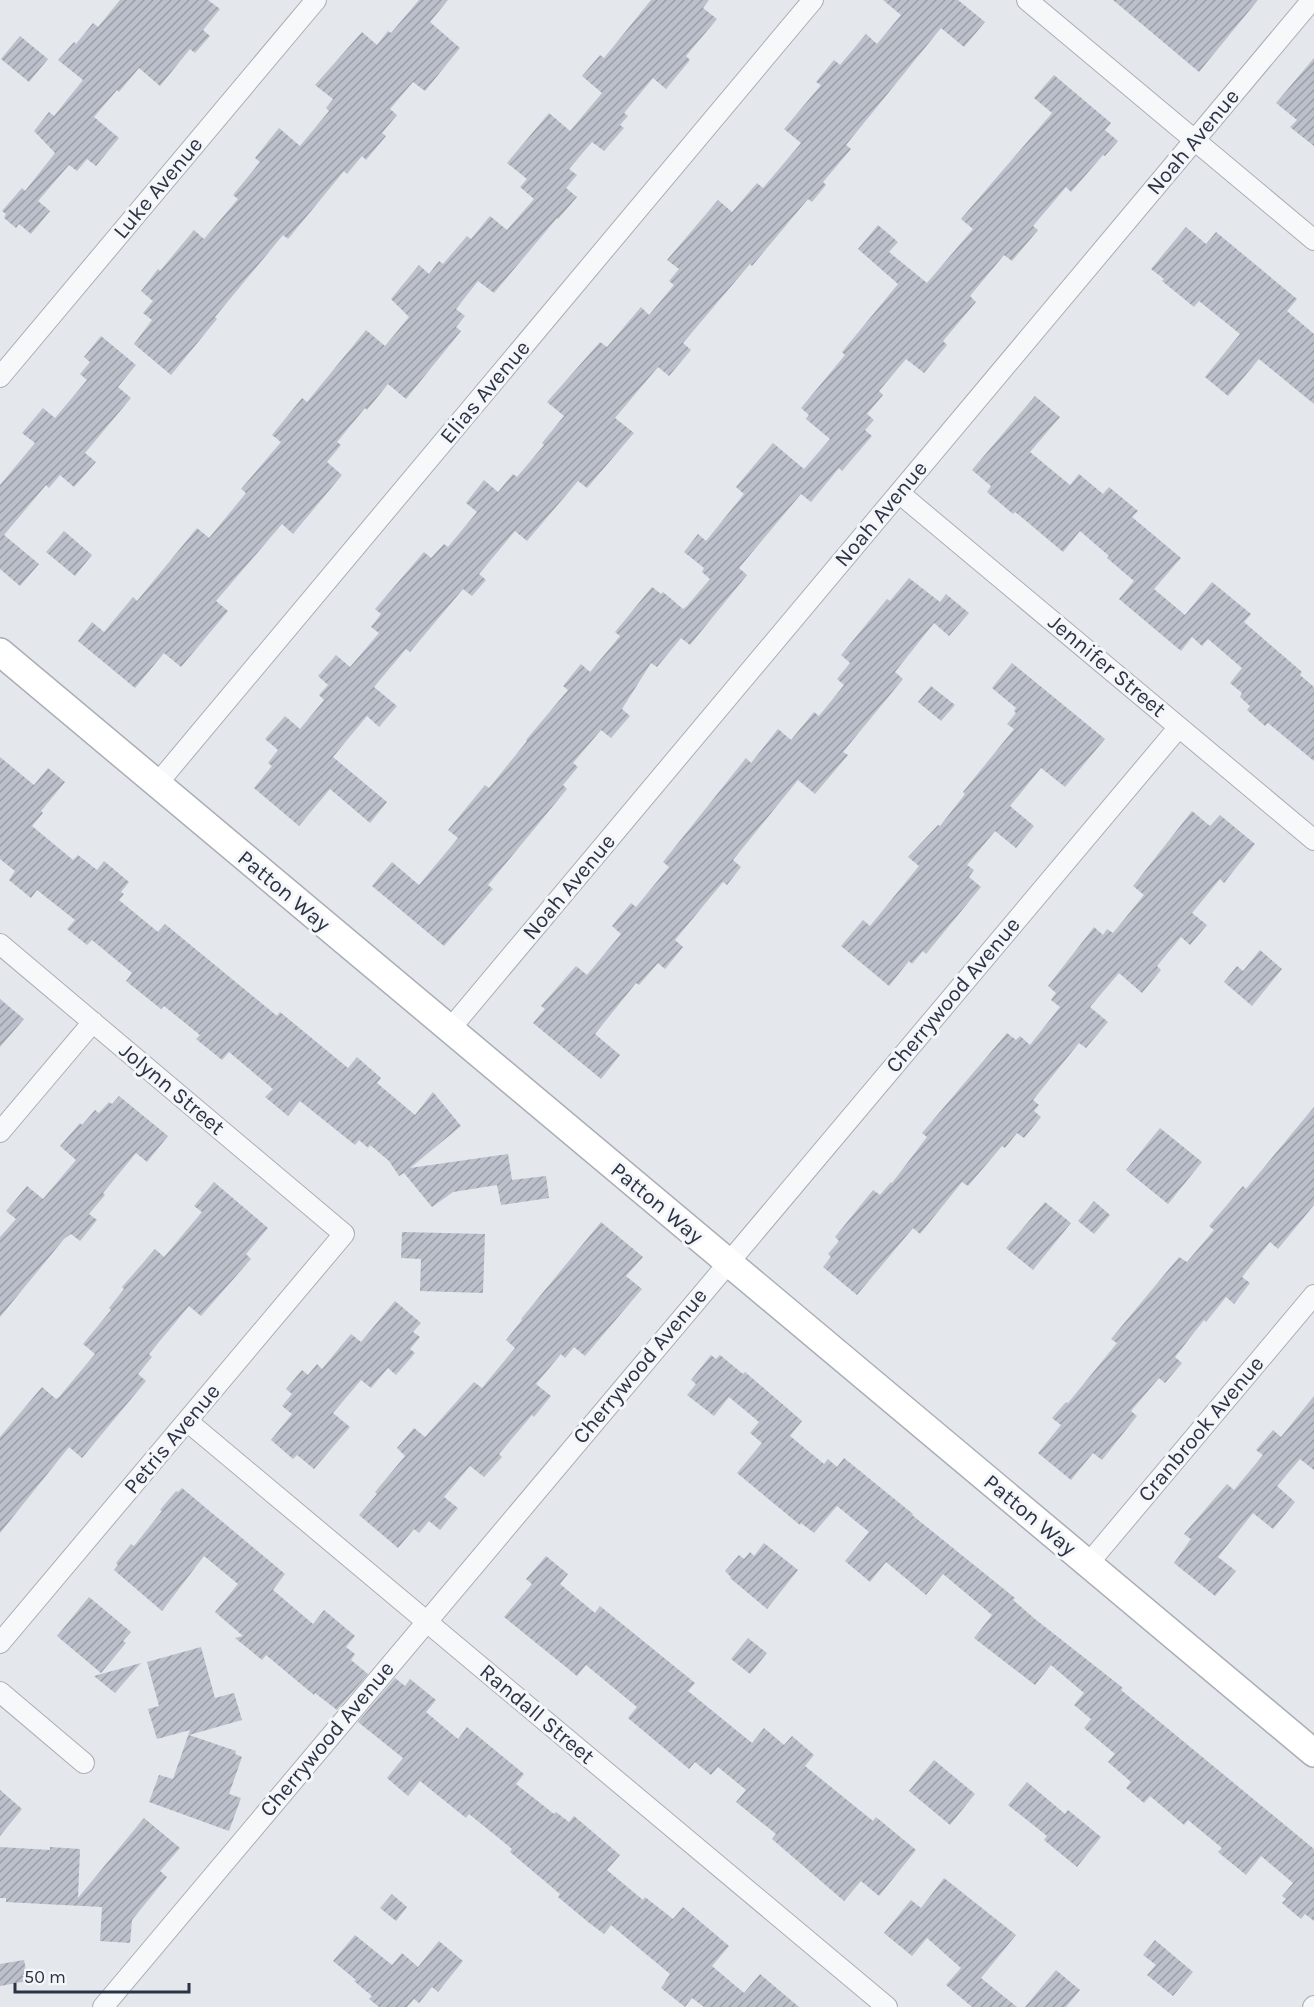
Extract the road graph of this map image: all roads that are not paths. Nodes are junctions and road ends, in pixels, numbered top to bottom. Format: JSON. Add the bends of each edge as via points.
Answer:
{"nodes":[{"id":1,"x":813,"y":0,"type":"edge"},
{"id":2,"x":1027,"y":0,"type":"edge"},
{"id":3,"x":1312,"y":0,"type":"edge"},
{"id":4,"x":314,"y":1,"type":"edge"},
{"id":5,"x":1194,"y":140,"type":"junction"},
{"id":6,"x":1314,"y":240,"type":"edge"},
{"id":7,"x":0,"y":377,"type":"edge"},
{"id":8,"x":899,"y":493,"type":"junction"},
{"id":9,"x":0,"y":652,"type":"edge"},
{"id":10,"x":1179,"y":727,"type":"junction"},
{"id":11,"x":157,"y":784,"type":"junction"},
{"id":12,"x":1314,"y":840,"type":"edge"},
{"id":13,"x":0,"y":944,"type":"edge"},
{"id":14,"x":93,"y":1022,"type":"junction"},
{"id":15,"x":450,"y":1029,"type":"junction"},
{"id":16,"x":0,"y":1132,"type":"edge"},
{"id":17,"x":344,"y":1234,"type":"joint"},
{"id":18,"x":728,"y":1262,"type":"junction"},
{"id":19,"x":1314,"y":1294,"type":"edge"},
{"id":20,"x":187,"y":1421,"type":"junction"},
{"id":21,"x":1088,"y":1564,"type":"junction"},
{"id":22,"x":426,"y":1621,"type":"junction"},
{"id":23,"x":0,"y":1643,"type":"edge"},
{"id":24,"x":0,"y":1692,"type":"edge"},
{"id":25,"x":1314,"y":1753,"type":"edge"},
{"id":26,"x":84,"y":1763,"type":"dead end"},
{"id":27,"x":103,"y":2007,"type":"edge"},
{"id":28,"x":888,"y":2007,"type":"edge"}],
"edges":[{"from":1,"to":11,"type":"street","name":"Elias Avenue"},
{"from":2,"to":5,"type":"street"},
{"from":3,"to":5,"type":"street","name":"Noah Avenue"},
{"from":4,"to":7,"type":"street","name":"Luke Avenue"},
{"from":5,"to":6,"type":"street"},
{"from":5,"to":8,"type":"street","name":"Noah Avenue"},
{"from":8,"to":10,"type":"street","name":"Jennifer Street"},
{"from":8,"to":15,"type":"street","name":"Noah Avenue"},
{"from":9,"to":11,"type":"street","name":"Patton Way"},
{"from":10,"to":12,"type":"street","name":"Jennifer Street"},
{"from":10,"to":18,"type":"street","name":"Cherrywood Avenue"},
{"from":11,"to":15,"type":"street","name":"Patton Way"},
{"from":13,"to":14,"type":"street","name":"Jolynn Street"},
{"from":14,"to":16,"type":"street"},
{"from":14,"to":17,"type":"street","name":"Jolynn Street"},
{"from":15,"to":18,"type":"street","name":"Patton Way"},
{"from":17,"to":20,"type":"street","name":"Petris Avenue"},
{"from":18,"to":21,"type":"street","name":"Patton Way"},
{"from":18,"to":22,"type":"street","name":"Cherrywood Avenue"},
{"from":19,"to":21,"type":"street","name":"Cranbrook Avenue"},
{"from":20,"to":22,"type":"street","name":"Randall Street"},
{"from":20,"to":23,"type":"street","name":"Petris Avenue"},
{"from":21,"to":25,"type":"street","name":"Patton Way"},
{"from":22,"to":27,"type":"street","name":"Cherrywood Avenue"},
{"from":22,"to":28,"type":"street","name":"Randall Street"},
{"from":24,"to":26,"type":"street"}]}
